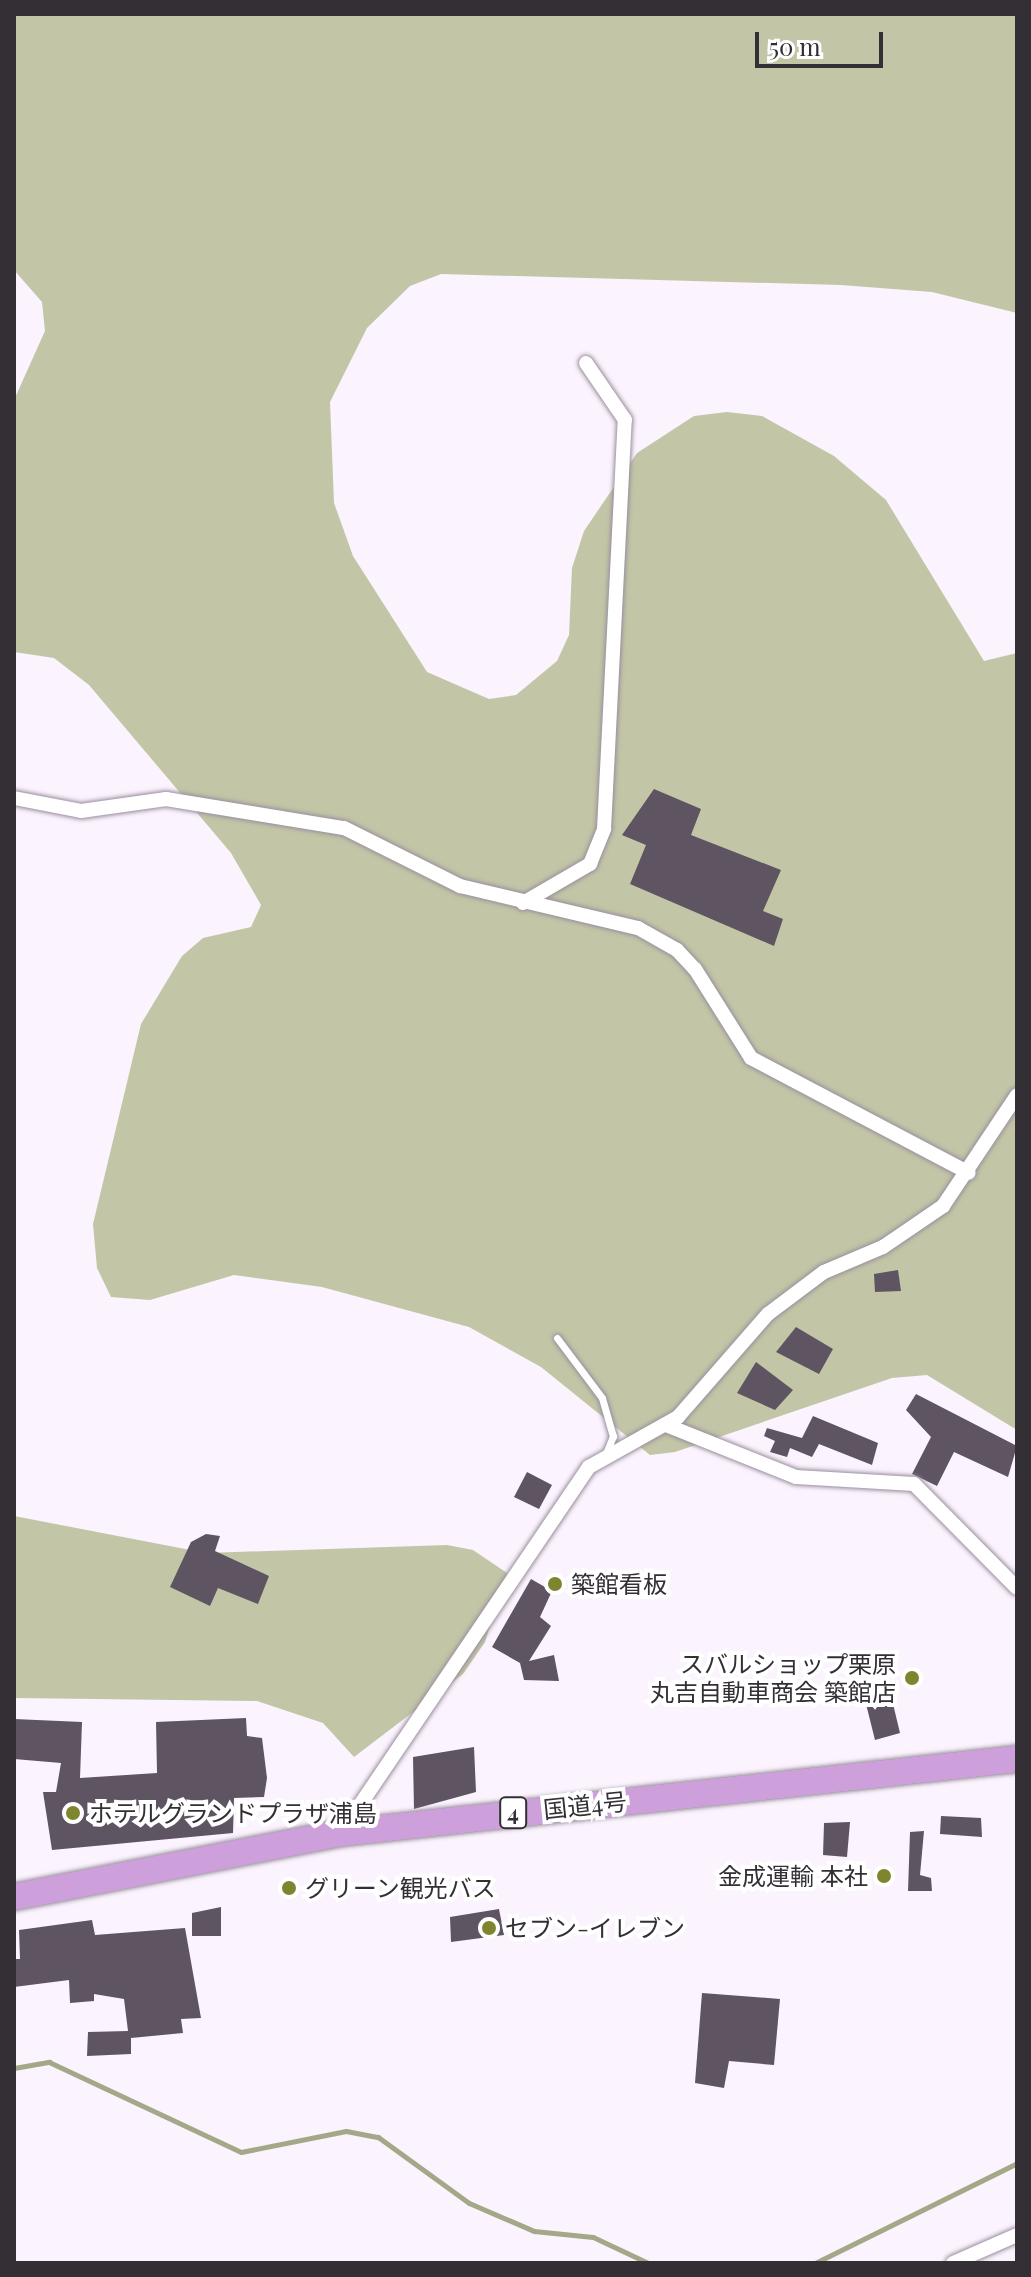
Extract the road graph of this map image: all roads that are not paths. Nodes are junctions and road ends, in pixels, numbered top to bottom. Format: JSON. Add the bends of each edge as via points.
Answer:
{"nodes":[{"id":1,"x":586,"y":363,"type":"dead end"},
{"id":2,"x":14,"y":798,"type":"edge"},
{"id":3,"x":523,"y":903,"type":"junction"},
{"id":4,"x":1017,"y":1095,"type":"edge"},
{"id":5,"x":969,"y":1173,"type":"junction"},
{"id":6,"x":557,"y":1338,"type":"dead end"},
{"id":7,"x":666,"y":1425,"type":"junction"},
{"id":8,"x":607,"y":1451,"type":"junction"},
{"id":9,"x":1017,"y":1588,"type":"edge"},
{"id":10,"x":1017,"y":1759,"type":"edge"},
{"id":11,"x":341,"y":1833,"type":"junction"},
{"id":12,"x":14,"y":1897,"type":"edge"},
{"id":13,"x":1017,"y":2235,"type":"edge"},
{"id":14,"x":953,"y":2263,"type":"edge"}],
"edges":[{"from":1,"to":3,"type":"street","via":[[625,420],[604,829],[590,864]]},
{"from":2,"to":3,"type":"street","via":[[81,811],[166,799],[344,828],[416,869]]},
{"from":3,"to":5,"type":"street","via":[[638,928],[677,950],[751,1058]]},
{"from":4,"to":5,"type":"street"},
{"from":5,"to":7,"type":"street","via":[[916,1227],[824,1272],[768,1314],[698,1399]]},
{"from":6,"to":8,"type":"lane","via":[[602,1398],[613,1436]]},
{"from":7,"to":8,"type":"street"},
{"from":7,"to":9,"type":"street","via":[[796,1477],[914,1484]]},
{"from":8,"to":11,"type":"street","via":[[589,1467]]},
{"from":10,"to":11,"type":"highway","name":"国道4号","number":"4"},
{"from":11,"to":12,"type":"highway","name":"国道4号","number":"4"},
{"from":13,"to":14,"type":"street"}]}
